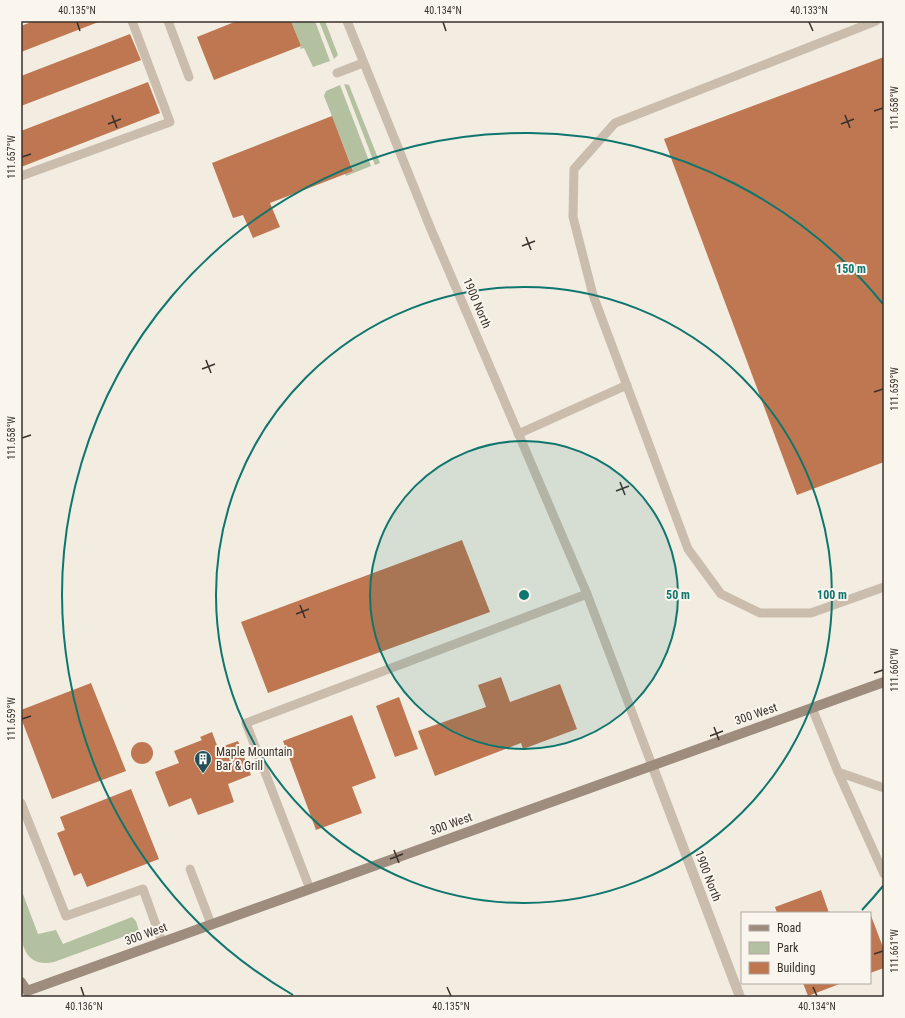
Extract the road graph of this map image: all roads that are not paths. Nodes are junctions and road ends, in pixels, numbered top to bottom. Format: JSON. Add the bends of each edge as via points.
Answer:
{"nodes":[{"id":1,"x":132,"y":21,"type":"edge"},
{"id":2,"x":168,"y":21,"type":"edge"},
{"id":3,"x":876,"y":21,"type":"edge"},
{"id":4,"x":350,"y":22,"type":"edge"},
{"id":5,"x":363,"y":63,"type":"junction"},
{"id":6,"x":336,"y":73,"type":"dead end"},
{"id":7,"x":189,"y":76,"type":"dead end"},
{"id":8,"x":21,"y":176,"type":"edge"},
{"id":9,"x":627,"y":385,"type":"junction"},
{"id":10,"x":518,"y":434,"type":"junction"},
{"id":11,"x":884,"y":587,"type":"edge"},
{"id":12,"x":587,"y":594,"type":"junction"},
{"id":13,"x":884,"y":682,"type":"edge"},
{"id":14,"x":812,"y":708,"type":"junction"},
{"id":15,"x":652,"y":764,"type":"junction"},
{"id":16,"x":838,"y":772,"type":"junction"},
{"id":17,"x":884,"y":788,"type":"edge"},
{"id":18,"x":21,"y":803,"type":"edge"},
{"id":19,"x":190,"y":869,"type":"dead end"},
{"id":20,"x":884,"y":874,"type":"edge"},
{"id":21,"x":310,"y":889,"type":"junction"},
{"id":22,"x":210,"y":924,"type":"junction"},
{"id":23,"x":162,"y":942,"type":"junction"},
{"id":24,"x":25,"y":990,"type":"edge"},
{"id":25,"x":740,"y":997,"type":"edge"}],
"edges":[{"from":1,"to":8,"type":"lane","via":[[170,122]]},
{"from":2,"to":7,"type":"lane"},
{"from":3,"to":9,"type":"lane","via":[[615,123],[574,169],[573,218],[593,295]]},
{"from":4,"to":5,"type":"lane","name":"1900 North"},
{"from":5,"to":6,"type":"lane"},
{"from":5,"to":10,"type":"lane","name":"1900 North"},
{"from":9,"to":10,"type":"lane"},
{"from":9,"to":11,"type":"lane","via":[[688,549],[721,594],[760,613],[811,613]]},
{"from":10,"to":12,"type":"lane","name":"1900 North"},
{"from":12,"to":15,"type":"lane","name":"1900 North"},
{"from":12,"to":21,"type":"lane","via":[[246,723]]},
{"from":13,"to":14,"type":"street","name":"300 West"},
{"from":14,"to":15,"type":"street","name":"300 West"},
{"from":14,"to":16,"type":"lane"},
{"from":15,"to":21,"type":"street","name":"300 West"},
{"from":15,"to":25,"type":"street","name":"1900 North"},
{"from":16,"to":17,"type":"lane"},
{"from":16,"to":20,"type":"lane"},
{"from":18,"to":23,"type":"lane","via":[[66,916],[143,889]]},
{"from":19,"to":22,"type":"lane"},
{"from":21,"to":22,"type":"street","name":"300 West"},
{"from":22,"to":23,"type":"street","name":"300 West"},
{"from":23,"to":24,"type":"street","name":"300 West"}]}
